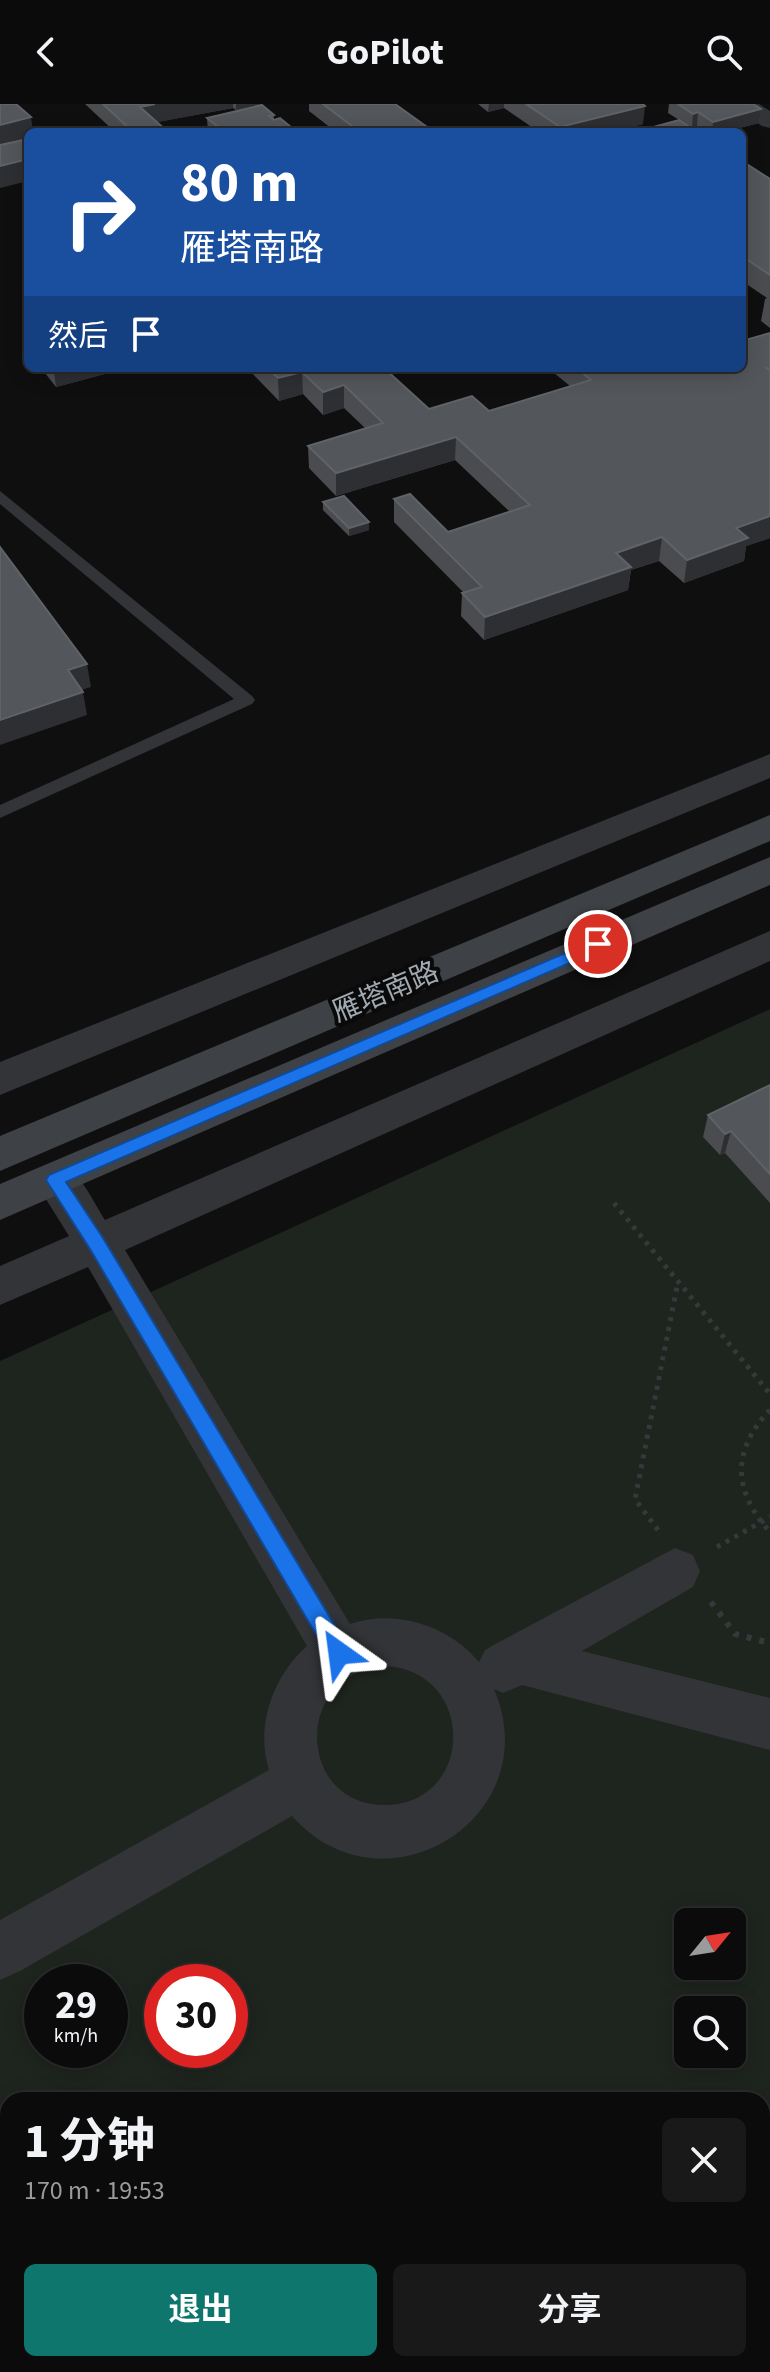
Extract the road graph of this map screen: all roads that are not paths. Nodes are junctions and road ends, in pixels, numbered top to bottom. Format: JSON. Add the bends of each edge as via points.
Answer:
{"nodes":[{"id":1,"x":743,"y":104,"type":"edge"},
{"id":2,"x":770,"y":121,"type":"edge"},
{"id":3,"x":0,"y":496,"type":"edge"},
{"id":4,"x":770,"y":765,"type":"edge"},
{"id":5,"x":0,"y":812,"type":"edge"},
{"id":6,"x":770,"y":827,"type":"edge"},
{"id":7,"x":770,"y":870,"type":"edge"},
{"id":8,"x":770,"y":945,"type":"edge"},
{"id":9,"x":0,"y":1079,"type":"edge"},
{"id":10,"x":0,"y":1154,"type":"edge"},
{"id":11,"x":55,"y":1180,"type":"junction"},
{"id":12,"x":0,"y":1203,"type":"edge"},
{"id":13,"x":97,"y":1243,"type":"junction"},
{"id":14,"x":0,"y":1286,"type":"edge"},
{"id":15,"x":679,"y":1568,"type":"road end"},
{"id":16,"x":339,"y":1653,"type":"junction"},
{"id":17,"x":517,"y":1659,"type":"junction"},
{"id":18,"x":469,"y":1686,"type":"junction"},
{"id":19,"x":770,"y":1724,"type":"edge"},
{"id":20,"x":300,"y":1782,"type":"junction"},
{"id":21,"x":0,"y":1951,"type":"edge"}],
"edges":[{"from":1,"to":2,"type":"street"},
{"from":3,"to":5,"type":"lane","via":[[246,700]]},
{"from":4,"to":9,"type":"street"},
{"from":6,"to":10,"type":"main road","name":"雁塔南路"},
{"from":7,"to":11,"type":"main road","name":"雁塔南路"},
{"from":8,"to":13,"type":"street"},
{"from":11,"to":12,"type":"main road","name":"雁塔南路"},
{"from":11,"to":13,"type":"street"},
{"from":13,"to":14,"type":"street"},
{"from":13,"to":16,"type":"street"},
{"from":15,"to":17,"type":"street"},
{"from":16,"to":18,"type":"street","via":[[373,1642],[408,1645],[442,1660]]},
{"from":16,"to":20,"type":"street","via":[[308,1678],[291,1709],[288,1746]]},
{"from":17,"to":18,"type":"street"},
{"from":17,"to":19,"type":"street"},
{"from":18,"to":20,"type":"street","via":[[481,1722],[479,1759],[464,1793],[435,1819],[397,1832],[358,1829],[324,1812]]},
{"from":20,"to":21,"type":"street"}]}
